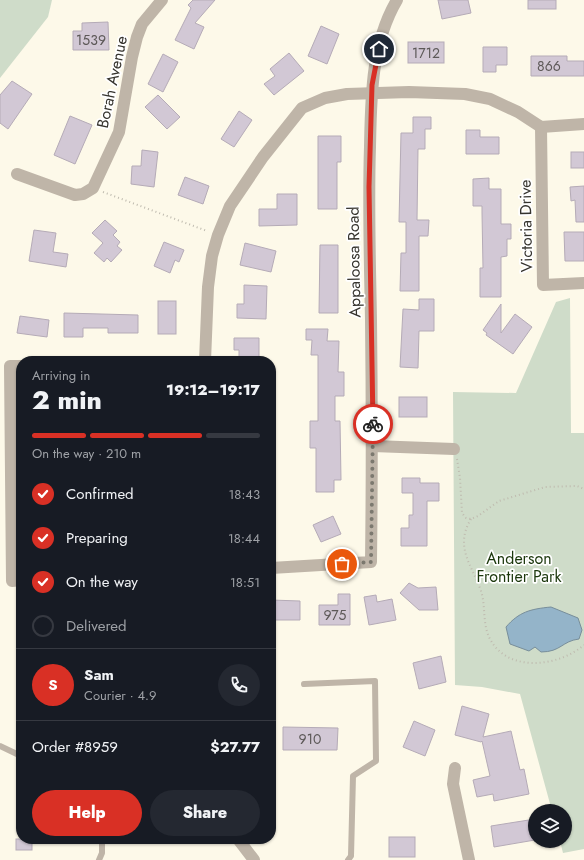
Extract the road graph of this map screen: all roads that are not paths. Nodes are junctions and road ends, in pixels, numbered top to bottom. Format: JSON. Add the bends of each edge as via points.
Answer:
{"nodes":[{"id":1,"x":162,"y":0,"type":"edge"},
{"id":2,"x":397,"y":0,"type":"edge"},
{"id":3,"x":372,"y":93,"type":"junction"},
{"id":4,"x":584,"y":124,"type":"edge"},
{"id":5,"x":541,"y":127,"type":"junction"},
{"id":6,"x":17,"y":174,"type":"dead end"},
{"id":7,"x":584,"y":284,"type":"edge"},
{"id":8,"x":205,"y":356,"type":"edge"},
{"id":9,"x":373,"y":446,"type":"junction"},
{"id":10,"x":454,"y":448,"type":"road end"},
{"id":11,"x":276,"y":568,"type":"edge"},
{"id":12,"x":304,"y":684,"type":"dead end"},
{"id":13,"x":0,"y":746,"type":"edge"},
{"id":14,"x":16,"y":754,"type":"edge"},
{"id":15,"x":455,"y":768,"type":"dead end"},
{"id":16,"x":102,"y":844,"type":"edge"},
{"id":17,"x":242,"y":844,"type":"edge"},
{"id":18,"x":99,"y":860,"type":"edge"},
{"id":19,"x":254,"y":860,"type":"edge"},
{"id":20,"x":348,"y":860,"type":"edge"},
{"id":21,"x":469,"y":860,"type":"edge"}],
"edges":[{"from":1,"to":6,"type":"street","name":"Borah Avenue","via":[[142,24],[132,57],[119,132],[93,188],[75,196]]},
{"from":2,"to":3,"type":"street","name":"Appaloosa Road","via":[[389,13],[381,37]]},
{"from":3,"to":5,"type":"street","via":[[464,94],[490,99],[518,112]]},
{"from":3,"to":8,"type":"street","via":[[325,98],[302,108],[263,156],[230,206],[212,256]]},
{"from":3,"to":9,"type":"street","name":"Appaloosa Road","via":[[369,187]]},
{"from":4,"to":5,"type":"street"},
{"from":5,"to":7,"type":"street","name":"Victoria Drive","via":[[543,284]]},
{"from":9,"to":10,"type":"street"},
{"from":9,"to":11,"type":"street","name":"Appaloosa Road","via":[[371,562]]},
{"from":12,"to":20,"type":"lane","via":[[375,680],[376,761],[353,776],[352,856]]},
{"from":13,"to":14,"type":"lane"},
{"from":15,"to":21,"type":"street","via":[[453,784]]},
{"from":16,"to":18,"type":"lane"},
{"from":17,"to":19,"type":"street"}]}
